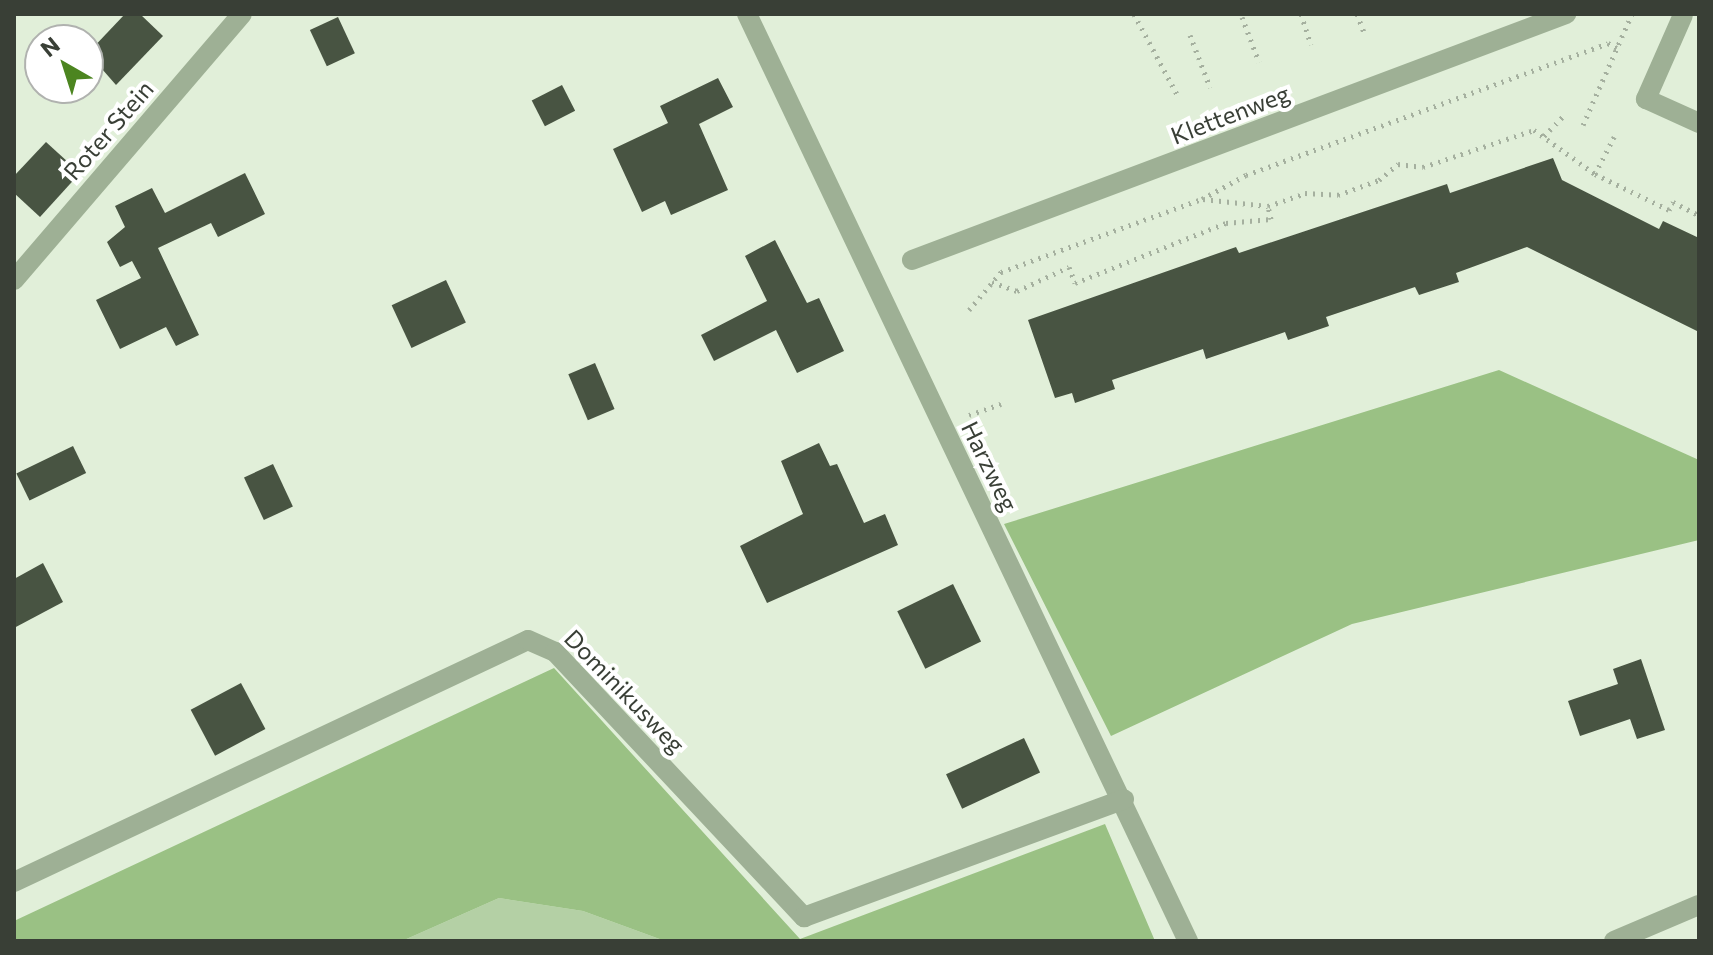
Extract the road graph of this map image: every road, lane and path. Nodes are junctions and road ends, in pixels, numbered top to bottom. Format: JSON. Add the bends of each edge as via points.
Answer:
{"nodes":[{"id":1,"x":242,"y":14,"type":"edge"},
{"id":2,"x":747,"y":14,"type":"edge"},
{"id":3,"x":1134,"y":14,"type":"edge"},
{"id":4,"x":1301,"y":14,"type":"edge"},
{"id":5,"x":1357,"y":14,"type":"edge"},
{"id":6,"x":1566,"y":14,"type":"edge"},
{"id":7,"x":1632,"y":14,"type":"edge"},
{"id":8,"x":1680,"y":14,"type":"edge"},
{"id":9,"x":1242,"y":17,"type":"dead end"},
{"id":10,"x":1699,"y":22,"type":"edge"},
{"id":11,"x":1364,"y":32,"type":"dead end"},
{"id":12,"x":1190,"y":35,"type":"dead end"},
{"id":13,"x":1311,"y":44,"type":"dead end"},
{"id":14,"x":1617,"y":48,"type":"junction"},
{"id":15,"x":1259,"y":62,"type":"dead end"},
{"id":16,"x":1210,"y":87,"type":"dead end"},
{"id":17,"x":1179,"y":98,"type":"dead end"},
{"id":18,"x":1565,"y":114,"type":"dead end"},
{"id":19,"x":1699,"y":123,"type":"edge"},
{"id":20,"x":1583,"y":125,"type":"dead end"},
{"id":21,"x":1544,"y":136,"type":"junction"},
{"id":22,"x":1614,"y":137,"type":"dead end"},
{"id":23,"x":1595,"y":174,"type":"junction"},
{"id":24,"x":1202,"y":199,"type":"junction"},
{"id":25,"x":1268,"y":206,"type":"junction"},
{"id":26,"x":1699,"y":213,"type":"edge"},
{"id":27,"x":912,"y":260,"type":"dead end"},
{"id":28,"x":14,"y":280,"type":"edge"},
{"id":29,"x":992,"y":282,"type":"junction"},
{"id":30,"x":969,"y":310,"type":"dead end"},
{"id":31,"x":1124,"y":799,"type":"junction"},
{"id":32,"x":14,"y":882,"type":"edge"},
{"id":33,"x":1699,"y":905,"type":"edge"},
{"id":34,"x":1188,"y":941,"type":"edge"},
{"id":35,"x":1614,"y":941,"type":"edge"}],
"edges":[{"from":1,"to":28,"type":"street","name":"Roter Stein"},
{"from":2,"to":31,"type":"street","name":"Harzweg","via":[[865,271]]},
{"from":3,"to":17,"type":"path"},
{"from":4,"to":13,"type":"path"},
{"from":5,"to":11,"type":"path"},
{"from":6,"to":27,"type":"street","name":"Klettenweg"},
{"from":7,"to":14,"type":"path"},
{"from":8,"to":10,"type":"street"},
{"from":8,"to":19,"type":"street","via":[[1646,99]]},
{"from":9,"to":15,"type":"path"},
{"from":12,"to":16,"type":"path"},
{"from":14,"to":20,"type":"path"},
{"from":14,"to":24,"type":"path","via":[[1608,43],[1246,175]]},
{"from":18,"to":21,"type":"path"},
{"from":21,"to":23,"type":"path"},
{"from":21,"to":25,"type":"path","via":[[1534,130],[1423,167],[1398,164],[1379,180],[1338,195],[1305,193]]},
{"from":22,"to":23,"type":"path"},
{"from":23,"to":26,"type":"path","via":[[1669,210],[1673,202]]},
{"from":24,"to":25,"type":"path"},
{"from":24,"to":29,"type":"path","via":[[1001,272]]},
{"from":25,"to":29,"type":"path","via":[[1271,219],[1226,223],[1075,283],[1069,267],[1017,291]]},
{"from":29,"to":30,"type":"path"},
{"from":31,"to":32,"type":"street","name":"Dominikusweg","via":[[804,917],[555,652],[528,640]]},
{"from":31,"to":34,"type":"street","name":"Harzweg"},
{"from":33,"to":35,"type":"street"}]}
